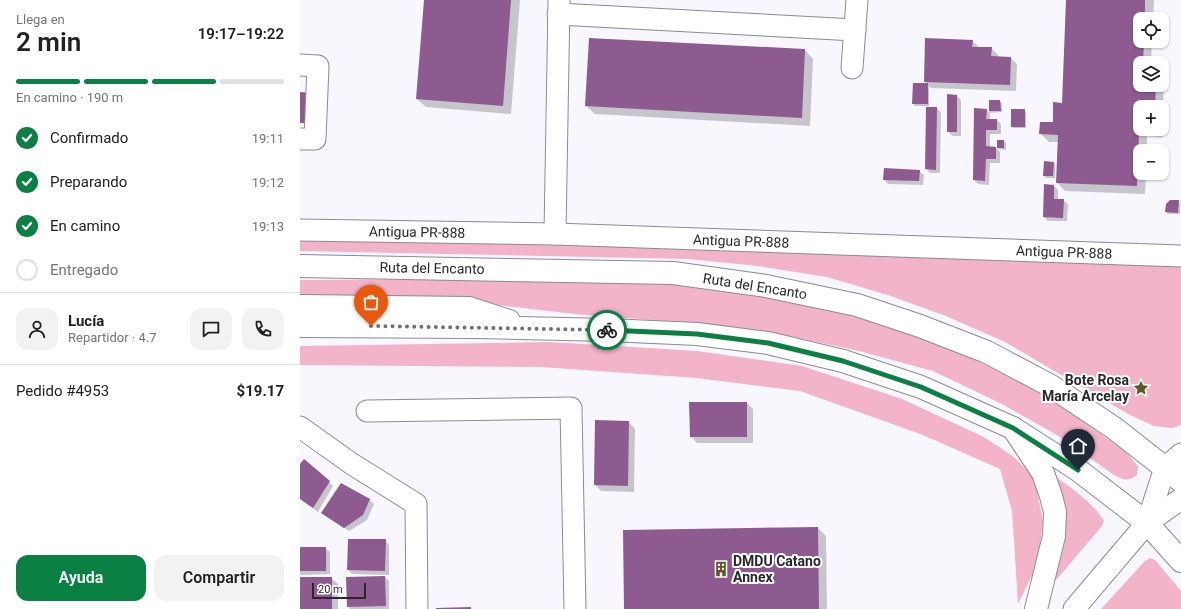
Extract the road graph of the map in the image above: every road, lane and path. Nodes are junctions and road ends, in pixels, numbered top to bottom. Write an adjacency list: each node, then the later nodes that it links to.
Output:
1 (857, 0): 3 (street)
2 (559, 7): 3 (street); 9 (street)
3 (855, 30): 5 (street)
4 (300, 65): 6 (street); 7 (street)
5 (852, 68)
6 (300, 69)
7 (300, 139)
8 (300, 230): 9 (street, Antigua PR-888)
9 (555, 234): 10 (street, Antigua PR-888)
10 (1181, 256)
11 (300, 266): 18 (main road, Ruta del Encanto)
12 (300, 306): 14 (main road)
13 (300, 326): 14 (main road)
14 (532, 328): 17 (main road)
15 (368, 411): 23 (street)
16 (300, 427): 22 (street)
17 (1013, 428): 20 (main road); 24 (main road)
18 (1176, 468): 20 (street)
19 (1181, 499): 20 (street)
20 (1147, 522): 21 (main road); 25 (street)
21 (1181, 561)
22 (417, 609)
23 (575, 609)
24 (1036, 609)
25 (1074, 609)

